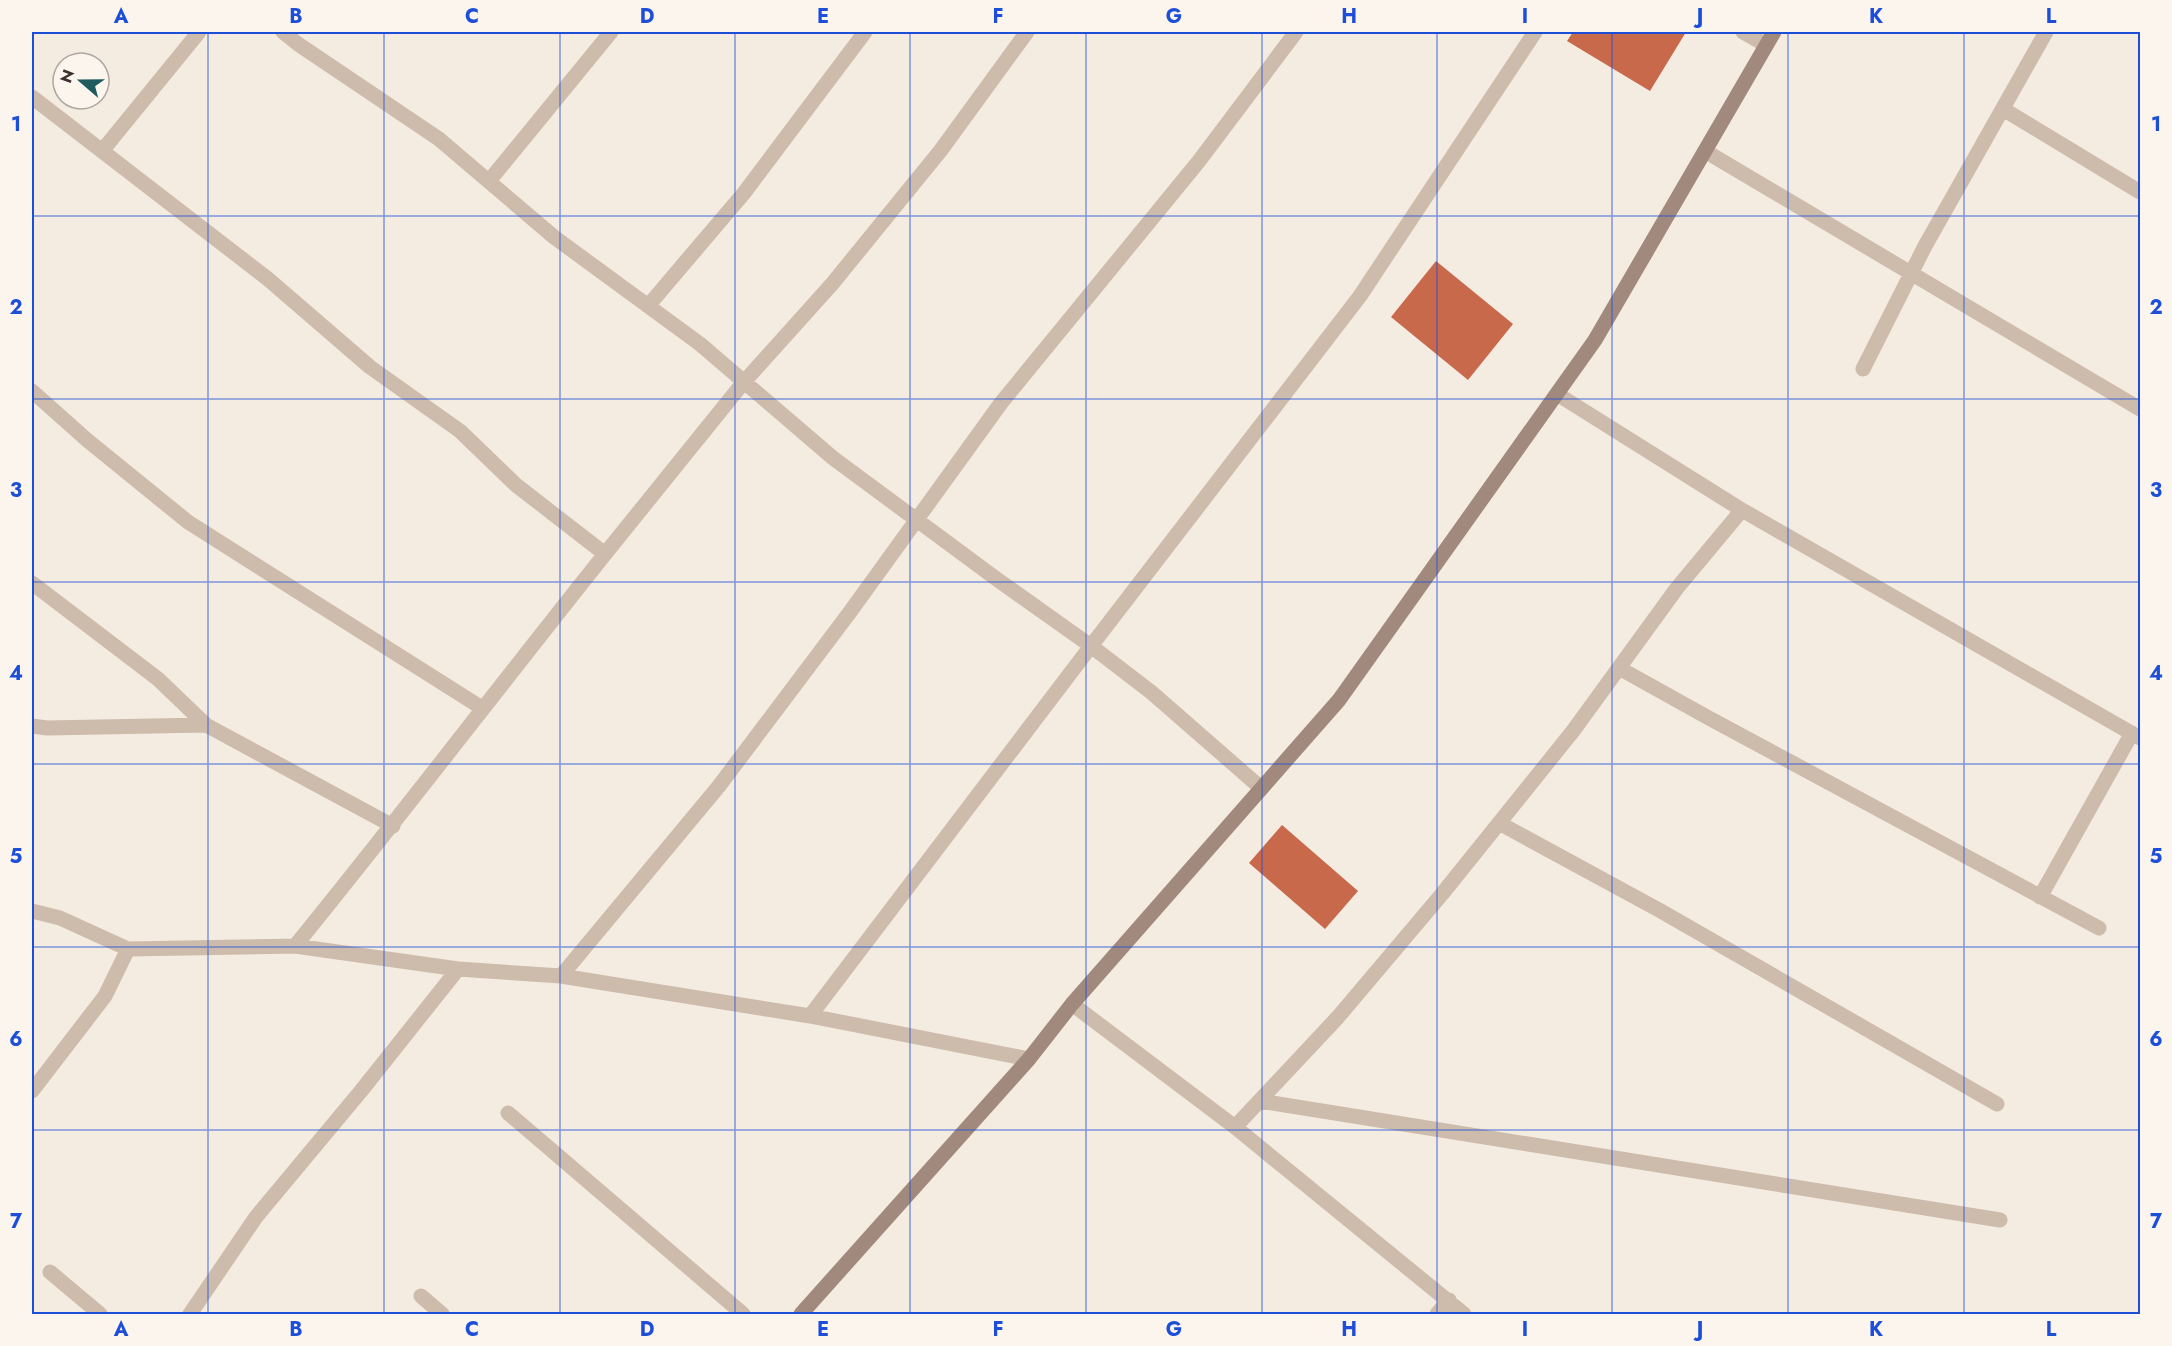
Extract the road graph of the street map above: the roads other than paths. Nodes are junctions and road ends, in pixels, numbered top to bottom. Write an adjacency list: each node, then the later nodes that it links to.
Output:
1 (199, 32): 13 (street)
2 (283, 32): 15 (street)
3 (611, 32): 15 (street)
4 (865, 32): 18 (street)
5 (1026, 32): 20 (street)
6 (1296, 32): 25 (street)
7 (1535, 32): 28 (street)
8 (1743, 32): 10 (street)
9 (2046, 32): 12 (street)
10 (1770, 38): 14 (street)
11 (32, 97): 13 (street)
12 (2003, 109): 16 (street); 17 (street)
13 (102, 151): 26 (street)
14 (1705, 151): 17 (street); 22 (street)
15 (489, 181): 18 (street)
16 (2140, 192)
17 (1911, 275): 19 (street); 23 (street)
18 (648, 306): 20 (street)
19 (1863, 369)
20 (743, 383): 25 (street); 26 (street)
21 (32, 391): 30 (street)
22 (1557, 394): 24 (street); 34 (street)
23 (2140, 409)
24 (1742, 510): 29 (street); 33 (street)
25 (917, 519): 28 (street); 43 (street)
26 (605, 554): 30 (street)
27 (32, 583): 31 (street)
28 (1091, 646): 34 (street); 45 (street)
29 (1619, 668): 35 (street); 37 (street)
30 (482, 708): 36 (street)
31 (206, 725): 32 (street); 36 (street)
32 (32, 726)
33 (2136, 736): 37 (street)
34 (1261, 788): 44 (street)
35 (1499, 824): 48 (street); 49 (street)
36 (393, 826): 40 (street)
37 (2040, 897): 39 (street)
38 (32, 911): 41 (street)
39 (2099, 928)
40 (295, 946): 41 (street); 42 (street)
41 (128, 949): 47 (street)
42 (458, 969): 43 (street); 57 (street)
43 (561, 976): 45 (street)
44 (1072, 1004): 46 (street); 51 (street)
45 (810, 1016): 46 (street)
46 (1029, 1059): 60 (street)
47 (32, 1090)
48 (1260, 1101): 51 (street); 52 (street)
49 (1997, 1104)
50 (508, 1113): 59 (street)
51 (1235, 1127): 55 (street)
52 (2000, 1220)
53 (50, 1272): 56 (street)
54 (421, 1296): 58 (street)
55 (1449, 1300): 61 (street); 62 (street)
56 (100, 1314)
57 (190, 1314)
58 (442, 1314)
59 (743, 1314)
60 (801, 1314)
61 (1437, 1314)
62 (1464, 1314)

